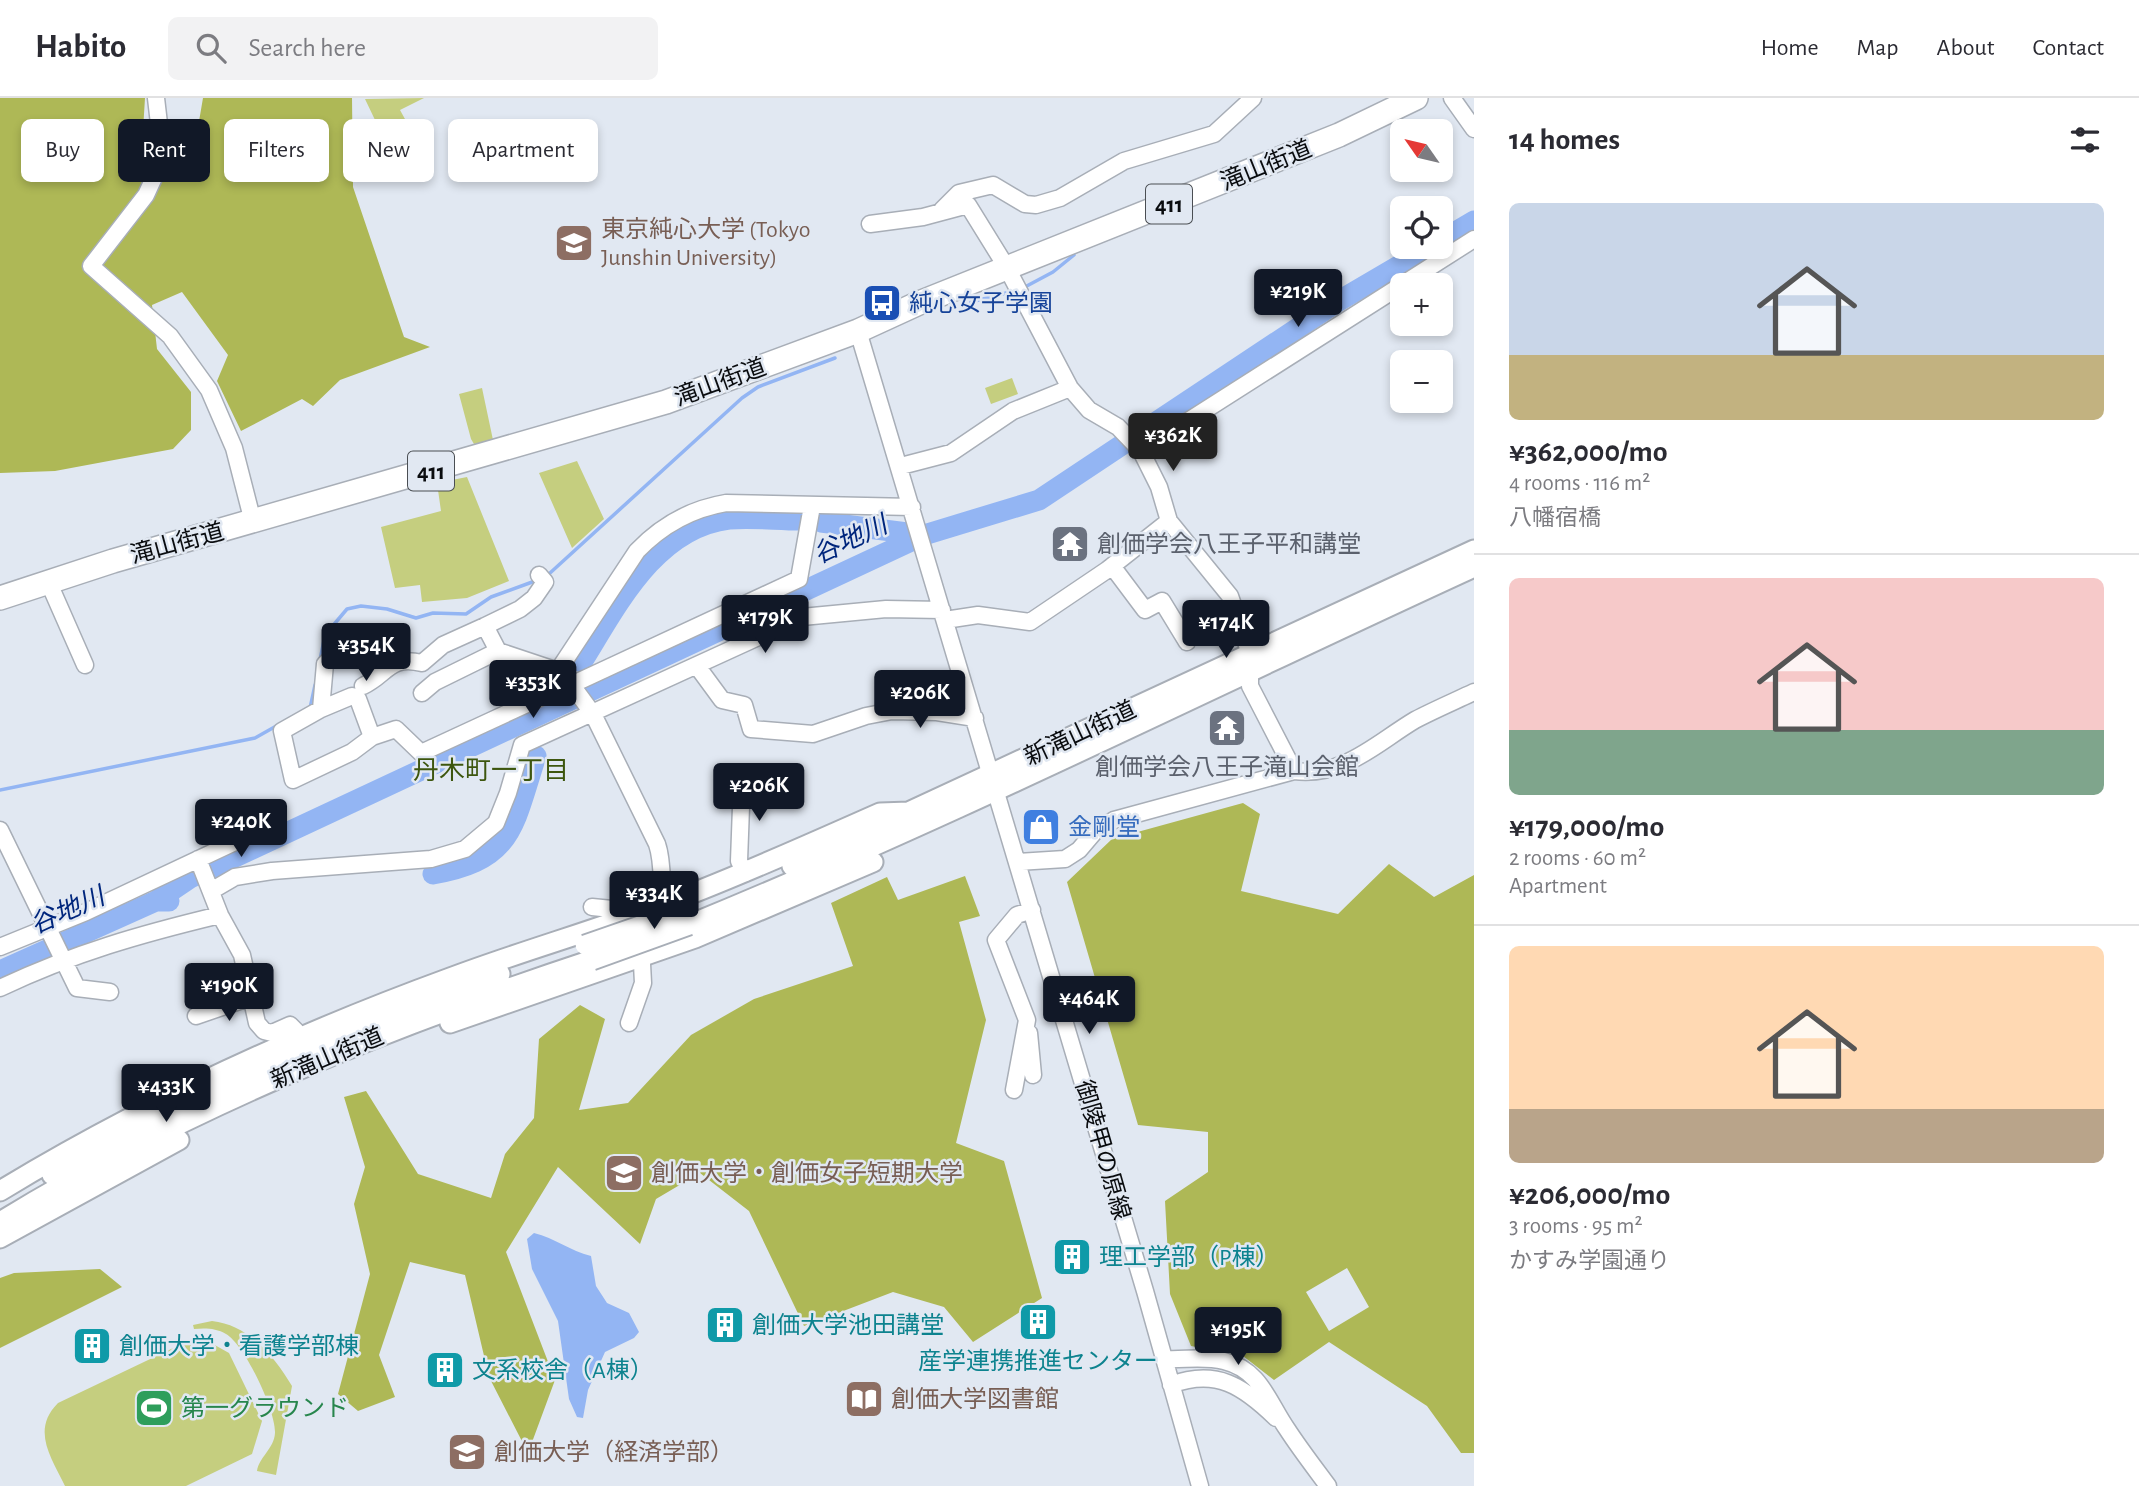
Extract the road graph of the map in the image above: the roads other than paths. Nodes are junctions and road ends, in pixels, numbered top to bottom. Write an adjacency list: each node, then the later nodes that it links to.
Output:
1 (156, 98): 17 (street)
2 (1253, 98): 6 (street)
3 (1416, 98): 9 (highway, 滝山街道 / 411)
4 (1452, 98): 5 (street)
5 (1474, 129)
6 (939, 213): 7 (street); 9 (street)
7 (870, 224)
8 (1474, 239): 12 (street)
9 (1007, 268): 10 (highway, 滝山街道 / 411); 11 (street)
10 (858, 331): 13 (street, 御陵甲の原線); 17 (highway, 滝山街道 / 411)
11 (1070, 388): 12 (street); 13 (street)
12 (1140, 449): 16 (street)
13 (901, 466): 15 (street, 御陵甲の原線)
14 (812, 506): 15 (street); 34 (street); 36 (street)
15 (913, 510): 24 (street, 御陵甲の原線)
16 (1169, 521): 19 (street); 31 (street)
17 (253, 522): 22 (highway, 滝山街道 / 411)
18 (1474, 550): 31 (main road, 新滝山街道)
19 (1112, 566): 24 (street); 27 (street)
20 (1474, 567): 31 (main road, 新滝山街道)
21 (539, 575): 25 (street)
22 (48, 581): 23 (highway, 滝山街道 / 411); 32 (street)
23 (0, 598)
24 (943, 615): 33 (street); 41 (street, 御陵甲の原線)
25 (485, 626): 29 (street); 30 (street)
26 (391, 636): 30 (street)
27 (1187, 642)
28 (345, 645): 39 (street)
29 (498, 652): 34 (street); 38 (street)
30 (398, 662): 35 (street)
31 (1251, 662): 43 (street); 45 (main road, 新滝山街道)
32 (85, 665)
33 (697, 666): 40 (street); 41 (street)
34 (558, 671): 36 (street); 42 (street)
35 (363, 686)
36 (572, 686): 40 (street)
37 (1474, 692): 43 (street)
38 (422, 694)
39 (321, 709): 42 (street); 42 (street)
40 (591, 711): 53 (street); 54 (street)
41 (975, 718): 45 (street, 御陵甲の原線)
42 (372, 737)
43 (1294, 771): 51 (street)
44 (742, 780): 52 (street)
45 (994, 783): 46 (main road, 新滝山街道); 47 (main road, 新滝山街道); 51 (street, 御陵甲の原線)
46 (909, 812): 52 (main road); 58 (main road, 新滝山街道)
47 (925, 825): 58 (main road, 新滝山街道); 61 (main road)
48 (269, 826): 50 (street)
49 (0, 830): 60 (street)
50 (199, 861): 53 (street); 60 (street)
51 (1018, 862): 56 (street, 御陵甲の原線)
52 (745, 873): 54 (main road)
53 (210, 887): 57 (street)
54 (663, 905): 59 (main road); 61 (street)
55 (592, 907): 59 (street)
56 (1032, 910): 70 (street); 81 (street, 御陵甲の原線)
57 (220, 915): 64 (street); 68 (street)
58 (686, 918): 63 (main road, bridge)
59 (624, 919): 65 (street); 73 (main road)
60 (50, 931): 62 (street); 64 (street)
61 (679, 944): 65 (main road)
62 (0, 947)
63 (588, 953): 72 (main road, 新滝山街道); 78 (main road, 新滝山街道)
64 (62, 957): 66 (street); 67 (street)
65 (639, 957): 71 (street); 72 (main road)
66 (0, 988)
67 (110, 992)
68 (251, 997): 69 (street); 73 (street)
69 (196, 1016)
70 (1027, 1020): 75 (street); 76 (street)
71 (629, 1023)
72 (384, 1034): 74 (main road, 新滝山街道)
73 (298, 1038): 77 (main road)
74 (355, 1046): 79 (main road, 新滝山街道); 80 (main road)
75 (1033, 1075)
76 (1014, 1090)
77 (0, 1191)
78 (0, 1206)
79 (0, 1222)
80 (0, 1238)
81 (1165, 1359): 82 (street, 御陵甲の原線); 83 (street)
82 (1171, 1385): 83 (street); 84 (street, 御陵甲の原線)
83 (1285, 1427): 85 (street)
84 (1200, 1486)
85 (1328, 1486)

